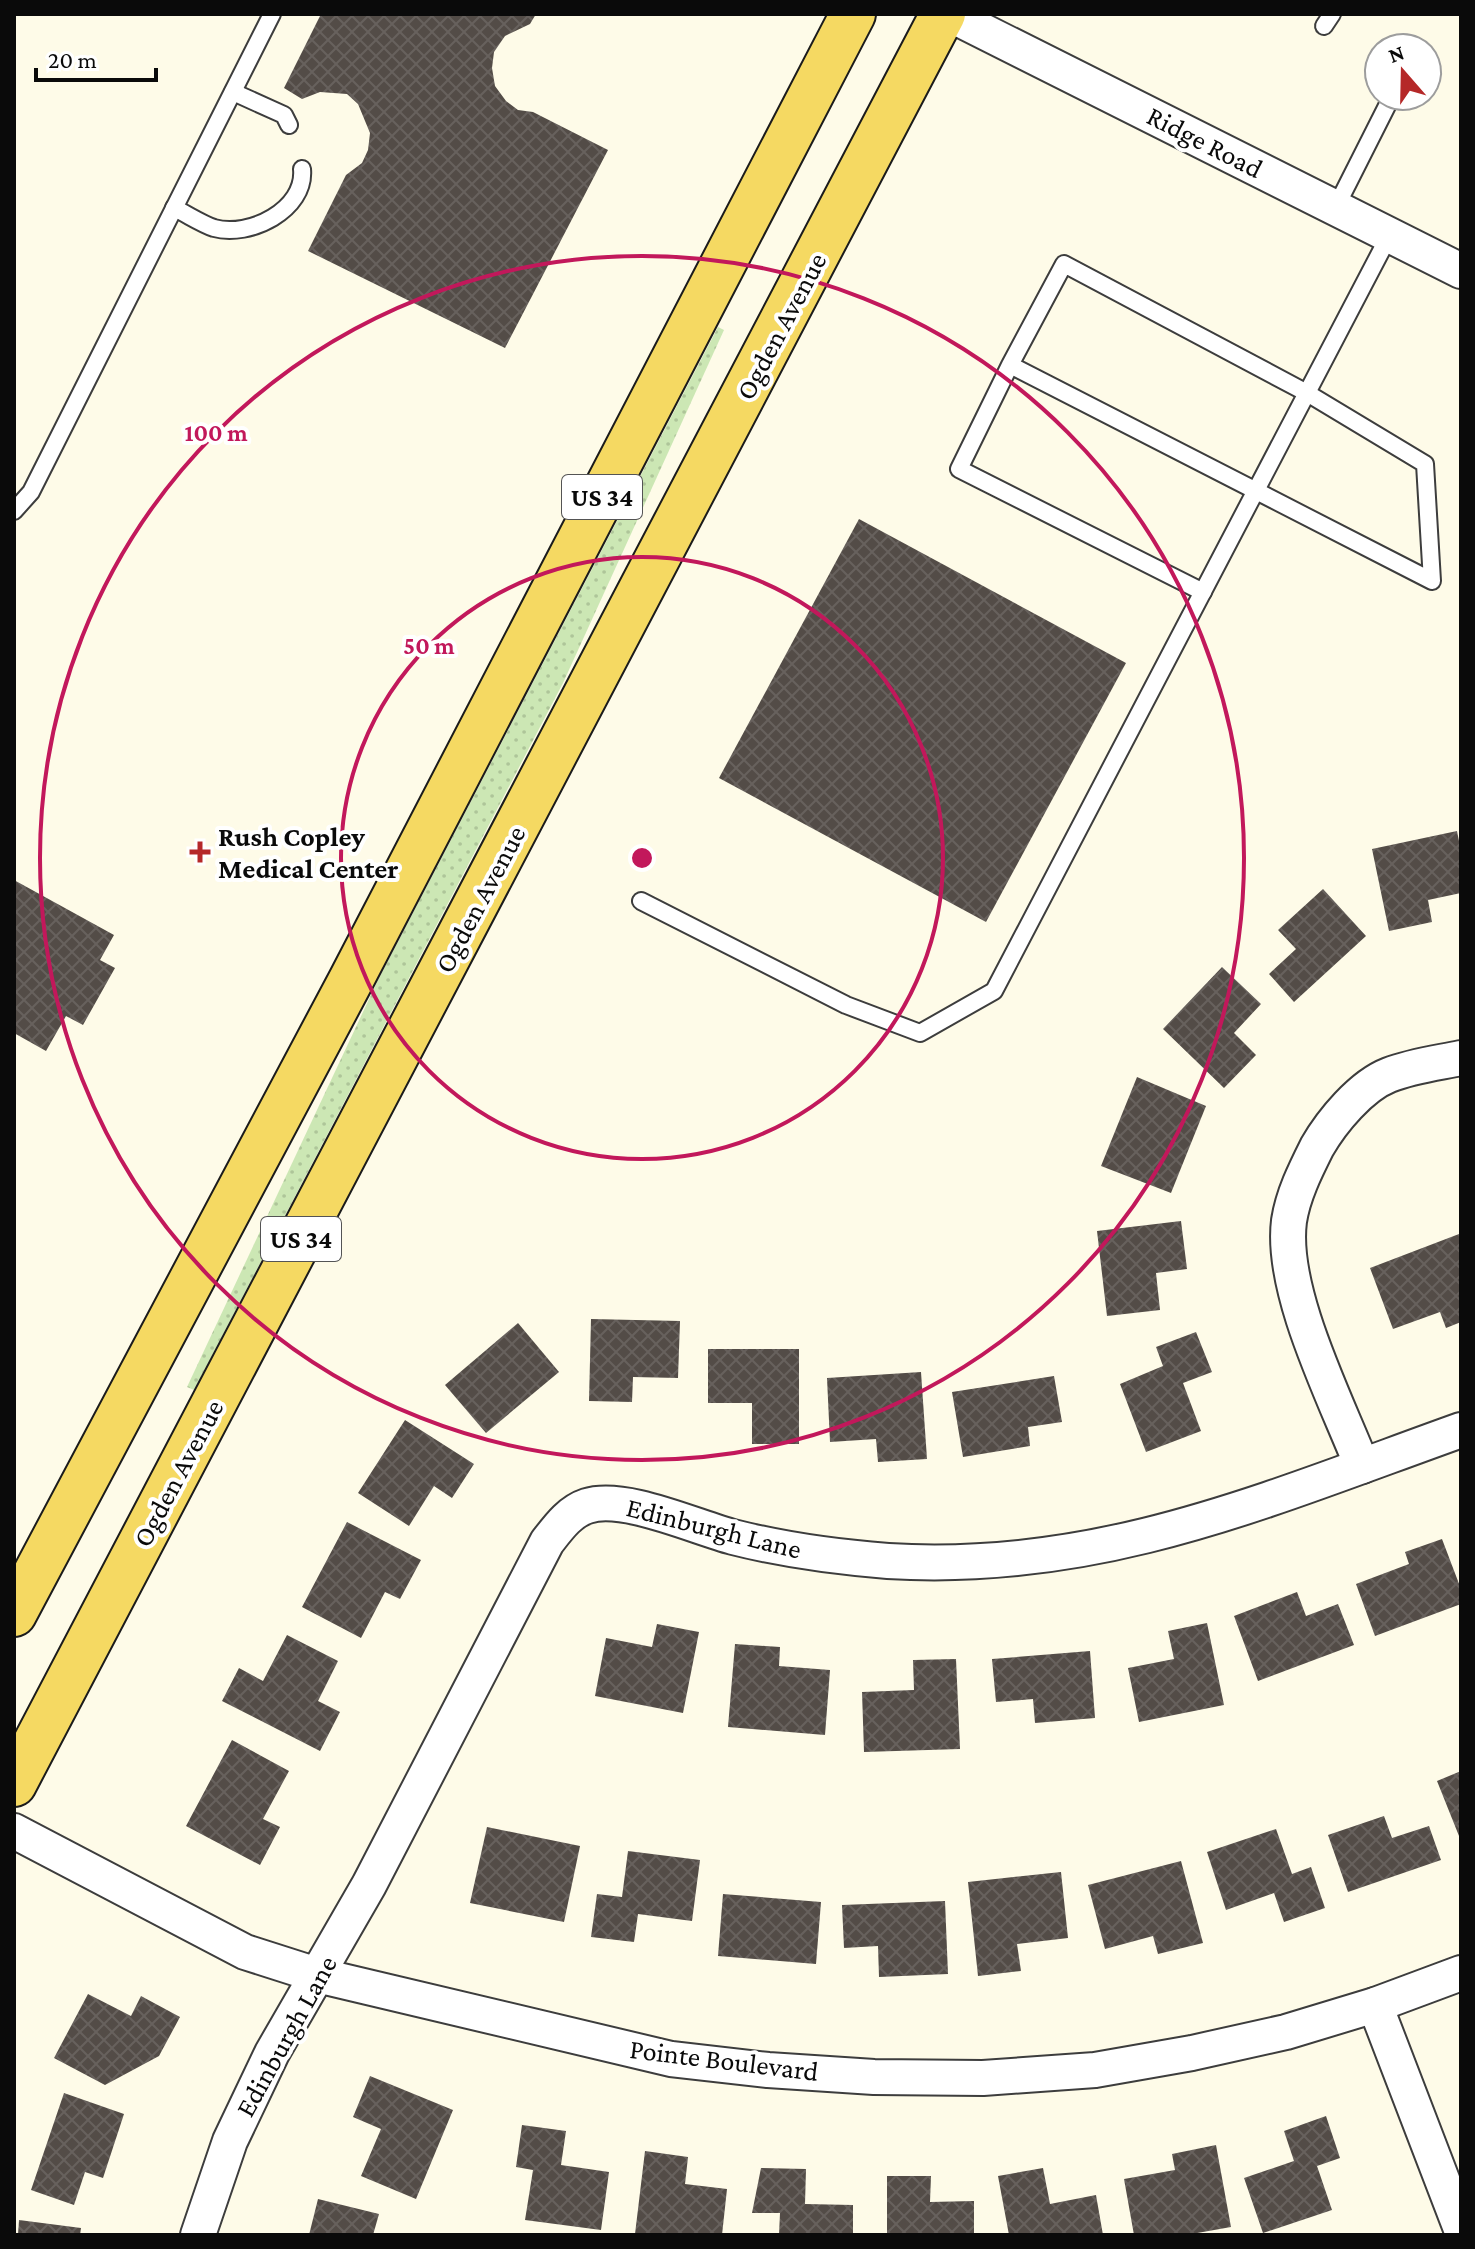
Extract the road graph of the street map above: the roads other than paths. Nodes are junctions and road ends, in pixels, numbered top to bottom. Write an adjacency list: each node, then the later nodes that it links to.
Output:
1 (272, 14): 4 (lane)
2 (853, 14): 21 (main road, US 34)
3 (946, 14): 9 (street, Ridge Road); 22 (main road, Ogden Avenue / US 34)
4 (233, 92): 6 (lane); 8 (lane)
5 (1384, 112): 9 (lane)
6 (289, 125)
7 (302, 169): 8 (lane)
8 (174, 208): 15 (lane)
9 (1335, 209): 10 (street, Ridge Road)
10 (1389, 236): 11 (street, Ridge Road); 13 (lane)
11 (1461, 271)
12 (1010, 365): 13 (lane); 14 (lane); 16 (lane)
13 (1307, 393): 14 (lane); 14 (lane)
14 (1256, 490): 16 (lane)
15 (14, 511)
16 (1203, 592): 17 (lane)
17 (641, 901)
18 (1461, 1058): 20 (street)
19 (1461, 1430): 20 (street, Edinburgh Lane)
20 (1362, 1466): 25 (street, Edinburgh Lane)
21 (14, 1614)
22 (14, 1784)
23 (14, 1831): 25 (street, Pointe Boulevard)
24 (1461, 1973): 26 (street, Pointe Boulevard)
25 (317, 1975): 26 (street, Pointe Boulevard); 28 (street, Edinburgh Lane)
26 (1375, 2005): 27 (street)
27 (1461, 2229)
28 (198, 2235)

